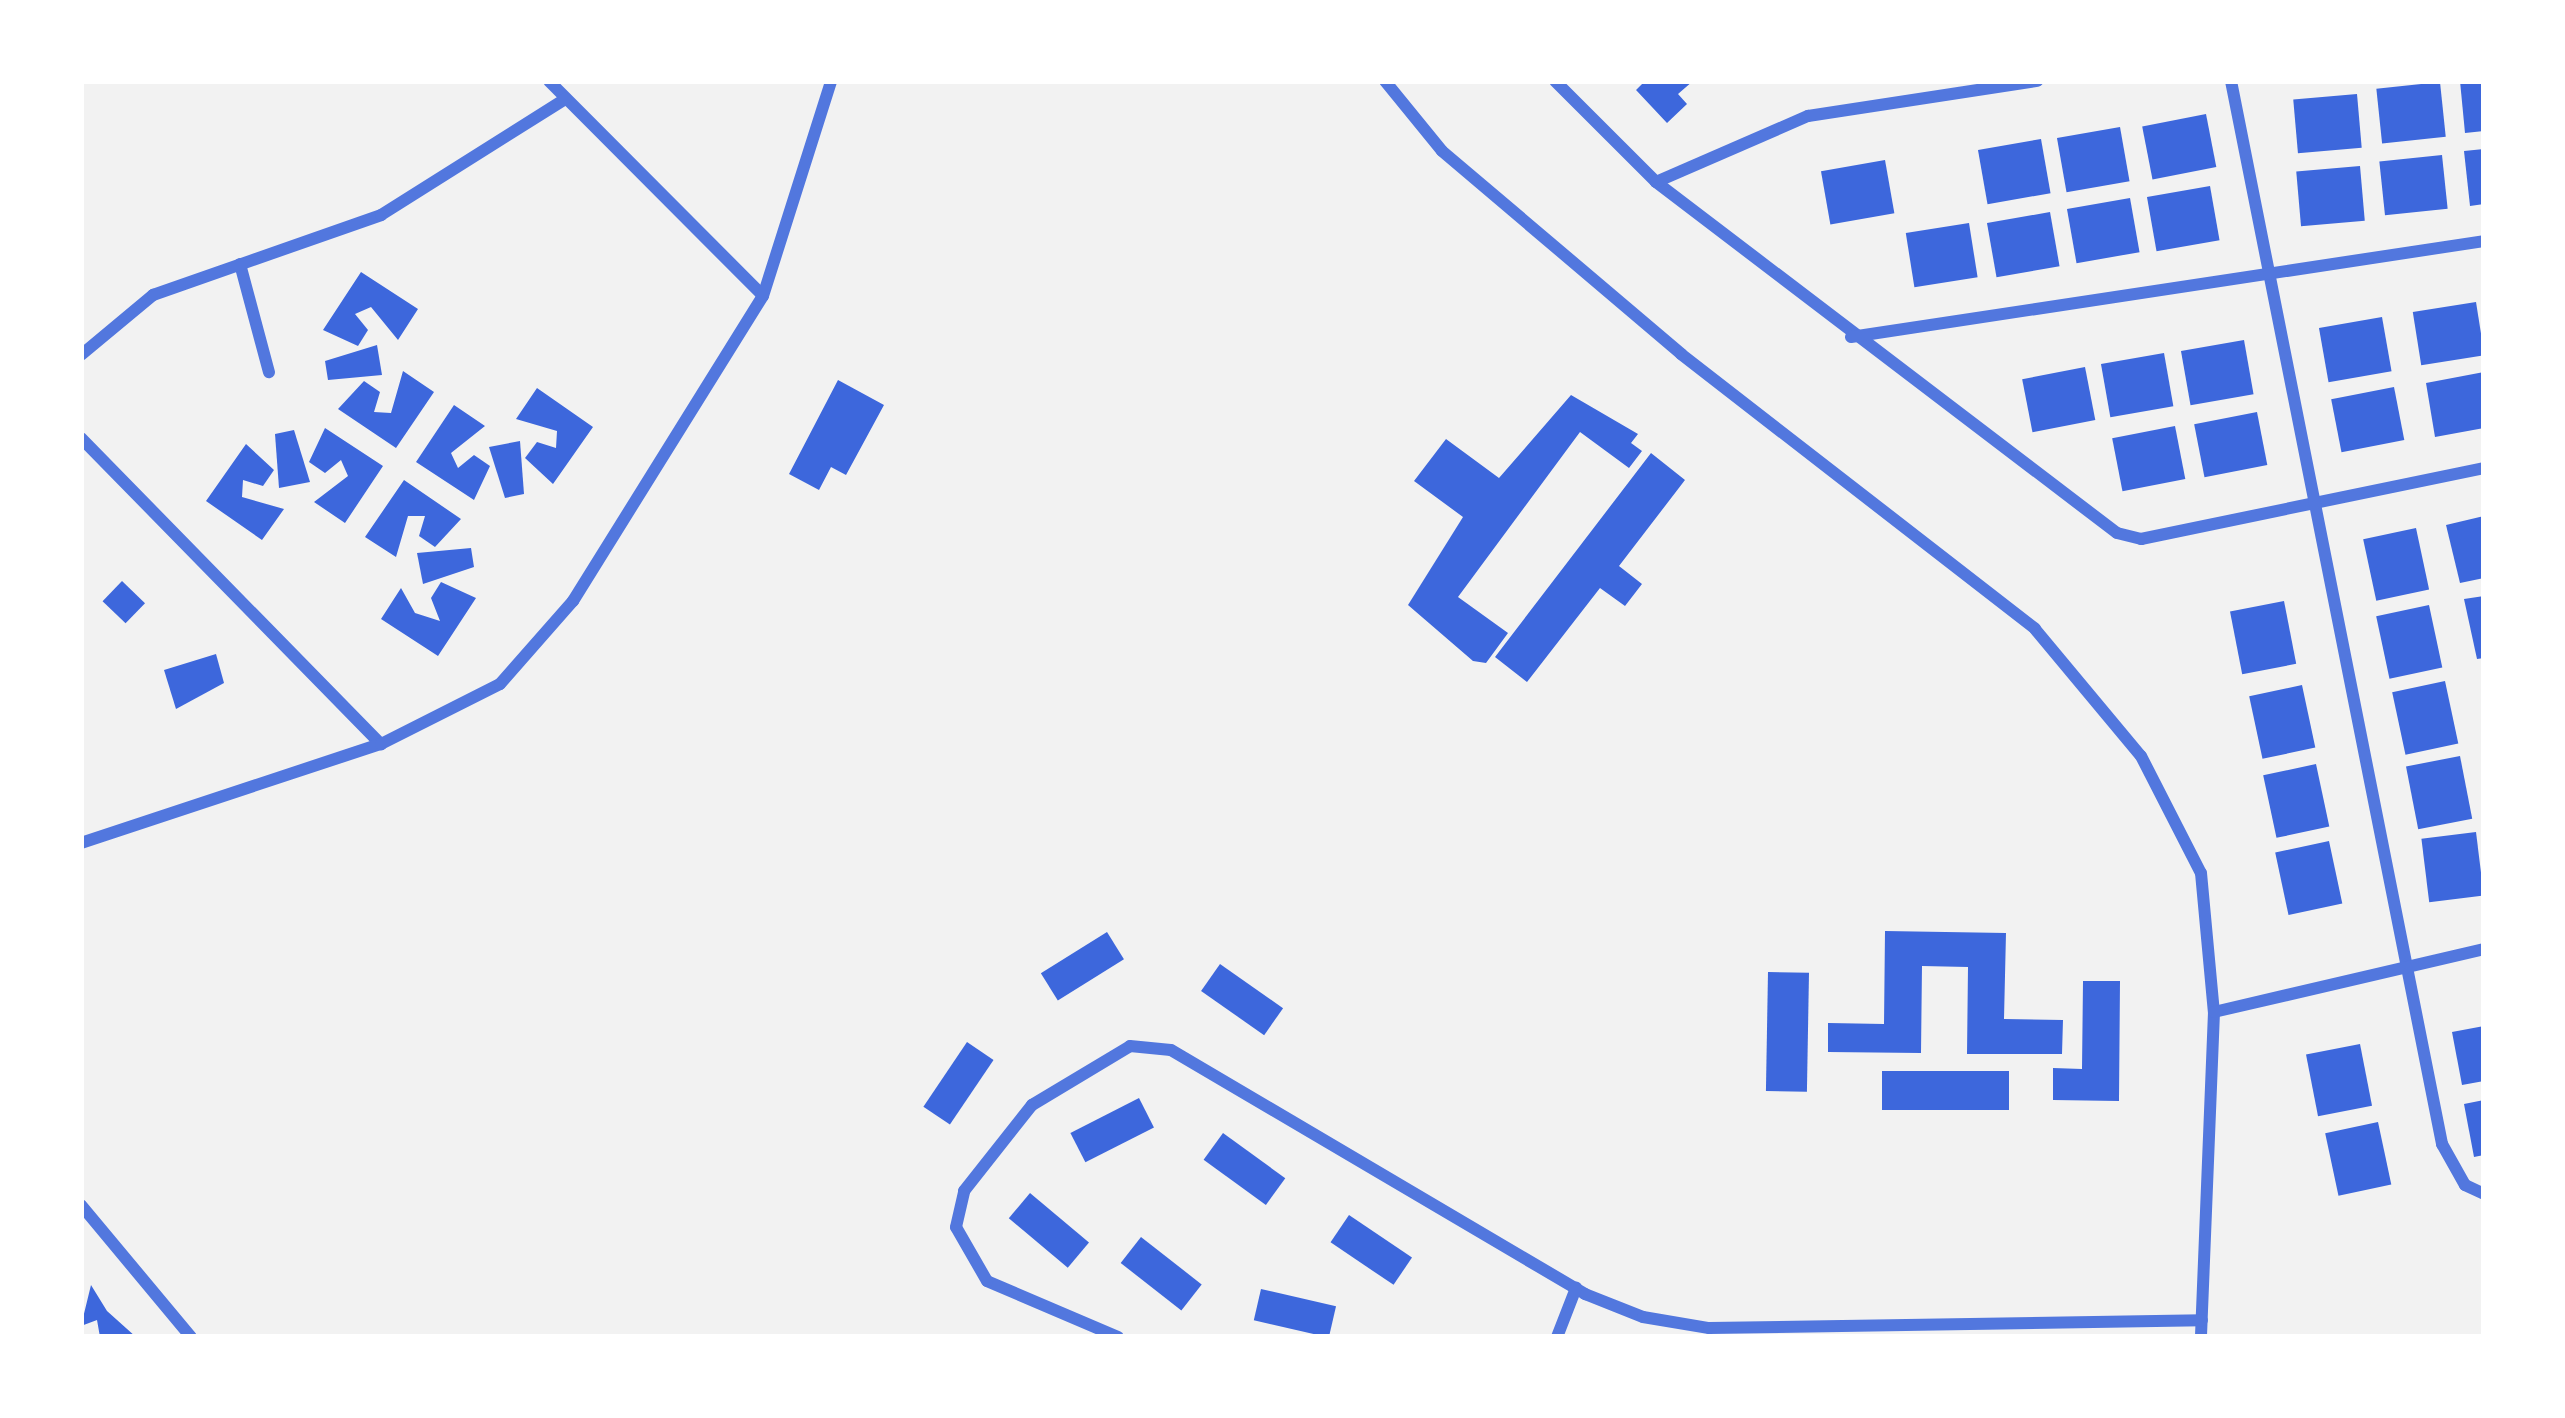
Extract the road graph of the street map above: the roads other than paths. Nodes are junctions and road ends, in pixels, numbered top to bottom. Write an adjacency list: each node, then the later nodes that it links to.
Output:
1 (549, 81): 7 (street)
2 (830, 81): 12 (street)
3 (1555, 81): 8 (street)
4 (2037, 81): 8 (street)
5 (2231, 81): 11 (street)
6 (1388, 82): 23 (street)
7 (566, 99): 10 (street); 12 (street)
8 (1656, 182): 13 (street)
9 (2484, 241): 11 (street)
10 (240, 265): 14 (street); 15 (street)
11 (2268, 274): 13 (street); 18 (street)
12 (763, 296): 19 (street)
13 (1850, 337): 18 (street)
14 (81, 355)
15 (269, 372)
16 (81, 439): 19 (street)
17 (2484, 468): 18 (street)
18 (2313, 502): 22 (street)
19 (381, 745): 20 (street)
20 (81, 843)
21 (2484, 949): 22 (street)
22 (2406, 964): 23 (street); 24 (street)
23 (2214, 1012): 27 (street)
24 (2484, 1194)
25 (81, 1205): 28 (street)
26 (1576, 1288): 27 (street); 29 (street); 30 (street)
27 (2202, 1320): 31 (street)
28 (191, 1337)
29 (1118, 1337)
30 (1557, 1337)
31 (2201, 1337)

